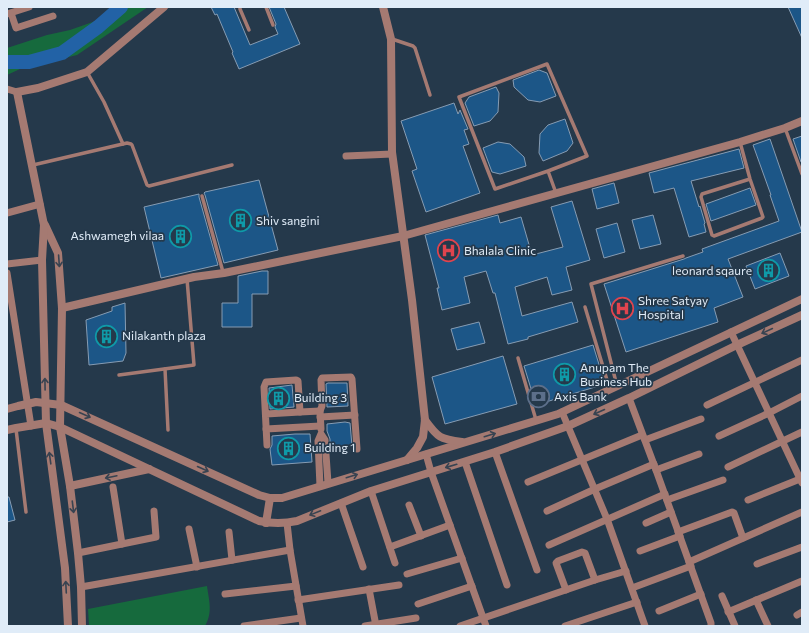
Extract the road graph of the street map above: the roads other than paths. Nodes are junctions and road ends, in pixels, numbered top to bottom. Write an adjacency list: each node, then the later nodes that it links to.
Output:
1 (29, 7): 6 (street)
2 (164, 7): 11 (street)
3 (240, 7): 9 (lane)
4 (266, 7): 8 (lane)
5 (383, 7): 10 (street)
6 (9, 14): 7 (street)
7 (53, 16)
8 (273, 26)
9 (249, 30)
10 (391, 39): 14 (lane); 19 (street)
11 (87, 72): 13 (street); 18 (lane)
12 (7, 89): 13 (street)
13 (17, 92): 22 (street)
14 (430, 95)
15 (802, 121): 16 (street)
16 (785, 128): 17 (street); 24 (lane)
17 (740, 142): 25 (lane); 26 (street)
18 (123, 144): 21 (lane); 22 (lane)
19 (392, 154): 20 (street); 31 (street)
20 (346, 156)
21 (232, 165)
22 (32, 166): 28 (street)
23 (548, 171): 23 (lane); 26 (lane)
24 (802, 174)
25 (750, 179): 25 (lane)
26 (556, 193): 31 (street)
27 (202, 196): 36 (lane)
28 (40, 204): 29 (street); 30 (street)
29 (7, 213)
30 (44, 225): 33 (street); 40 (street, one-way to 40)
31 (403, 236): 36 (street); 64 (street)
32 (683, 256): 49 (lane)
33 (42, 260): 34 (street); 52 (street, one-way to 33)
34 (7, 264)
35 (7, 273): 53 (street)
36 (224, 273): 37 (street)
37 (187, 279): 40 (street); 46 (lane)
38 (802, 298): 42 (street)
39 (585, 307): 49 (lane)
40 (62, 308): 54 (street)
41 (802, 315): 43 (street, one-way to 43)
42 (731, 332): 43 (street); 49 (street)
43 (737, 345): 48 (street); 51 (street)
44 (518, 358): 65 (lane)
45 (802, 360): 48 (street)
46 (165, 369): 47 (lane); 74 (lane)
47 (119, 374)
48 (755, 383): 55 (street); 59 (street)
49 (613, 388): 58 (street)
50 (802, 396): 59 (street)
51 (629, 398): 69 (street, one-way to 69); 77 (street)
52 (46, 402): 53 (street); 54 (street); 66 (street)
53 (28, 404): 56 (street); 67 (street)
54 (61, 405): 70 (street); 101 (street, one-way to 101)
55 (707, 405)
56 (7, 409)
57 (300, 412): 60 (street); 60 (street); 61 (street)
58 (562, 412): 65 (street); 69 (street)
59 (769, 413): 76 (street); 79 (street)
60 (266, 414): 72 (street)
61 (320, 414): 62 (street); 62 (street); 68 (street)
62 (355, 415): 81 (street)
63 (701, 419): 77 (street)
64 (425, 420): 78 (street); 85 (street)
65 (536, 421): 78 (street, one-way to 65)
66 (46, 423): 67 (street); 70 (street); 160 (street, one-way to 66)
67 (30, 426): 71 (street)
68 (320, 426): 72 (street); 95 (street)
69 (568, 426): 82 (street); 86 (street)
70 (60, 427): 90 (street); 96 (street)
71 (16, 428): 73 (street); 107 (lane)
72 (266, 429): 80 (street)
73 (7, 430)
74 (168, 430)
75 (802, 432): 79 (street)
76 (719, 436)
77 (643, 437): 86 (street); 88 (street)
78 (464, 442): 83 (street)
79 (782, 442): 89 (street); 93 (street)
80 (267, 445)
81 (357, 449)
82 (495, 452): 87 (street); 134 (street)
83 (426, 454): 85 (street); 91 (street)
84 (699, 454): 88 (street)
85 (406, 460): 95 (street, one-way to 85)
86 (583, 460): 94 (street); 98 (street)
87 (465, 462): 91 (street, one-way to 91); 140 (street)
88 (655, 467): 98 (street); 100 (street)
89 (728, 467)
90 (149, 469): 96 (street, one-way to 96); 111 (street)
91 (432, 472): 99 (street); 114 (street)
92 (723, 480): 100 (street)
93 (801, 481): 102 (street)
94 (528, 482)
95 (324, 485): 101 (street)
96 (70, 486): 126 (street, one-way to 126)
97 (113, 487): 120 (street)
98 (595, 489): 106 (street); 110 (street)
99 (370, 491): 103 (street); 123 (street)
100 (666, 497): 108 (street); 110 (street)
101 (270, 498): 111 (street)
102 (748, 500)
103 (341, 503): 112 (street, one-way to 112); 133 (street)
104 (409, 505): 118 (street)
105 (154, 511): 120 (street)
106 (547, 511)
107 (26, 512)
108 (671, 512): 113 (street); 117 (street)
109 (802, 512): 119 (street)
110 (607, 520): 121 (street); 135 (street)
111 (266, 523): 112 (street)
112 (287, 523): 124 (street)
113 (646, 523)
114 (450, 525): 118 (street); 127 (street)
115 (189, 529): 132 (street)
116 (229, 532): 128 (street)
117 (679, 534): 119 (street); 125 (street); 130 (street)
118 (421, 536): 123 (street)
119 (743, 538): 130 (street)
120 (122, 544): 126 (street)
121 (549, 545)
122 (802, 546): 131 (street)
123 (390, 547): 129 (street)
124 (290, 550): 128 (street); 141 (street)
125 (640, 551)
126 (78, 553): 143 (street)
127 (462, 558): 136 (street); 142 (street)
128 (232, 560): 132 (street)
129 (395, 564)
130 (690, 564): 144 (street); 148 (street)
131 (757, 564)
132 (197, 567): 143 (street)
133 (363, 567)
134 (537, 570)
135 (626, 571): 137 (street); 144 (street)
136 (407, 574)
137 (595, 580): 146 (street); 146 (street)
138 (802, 581): 151 (street)
139 (399, 585): 145 (street)
140 (507, 585)
141 (296, 586): 147 (street); 150 (street)
142 (472, 586): 153 (street); 158 (street)
143 (81, 587): 161 (street)
144 (632, 588): 152 (street)
145 (369, 589): 150 (street); 159 (street)
146 (566, 590): 158 (street)
147 (225, 594)
148 (701, 594): 154 (street); 168 (street)
149 (722, 596): 155 (street)
150 (298, 600): 156 (street)
151 (756, 600): 155 (street); 170 (street)
152 (637, 602): 166 (street); 167 (street)
153 (418, 604)
154 (659, 611)
155 (728, 612): 169 (street)
156 (301, 618): 162 (street); 163 (street)
157 (416, 618): 159 (street)
158 (485, 622): 165 (street)
159 (376, 625): 164 (street)
160 (68, 626)
161 (82, 626)
162 (244, 626)
163 (303, 626)
164 (364, 626)
165 (460, 626)
166 (565, 626)
167 (644, 626)
168 (711, 626)
169 (735, 626)
170 (768, 626)

